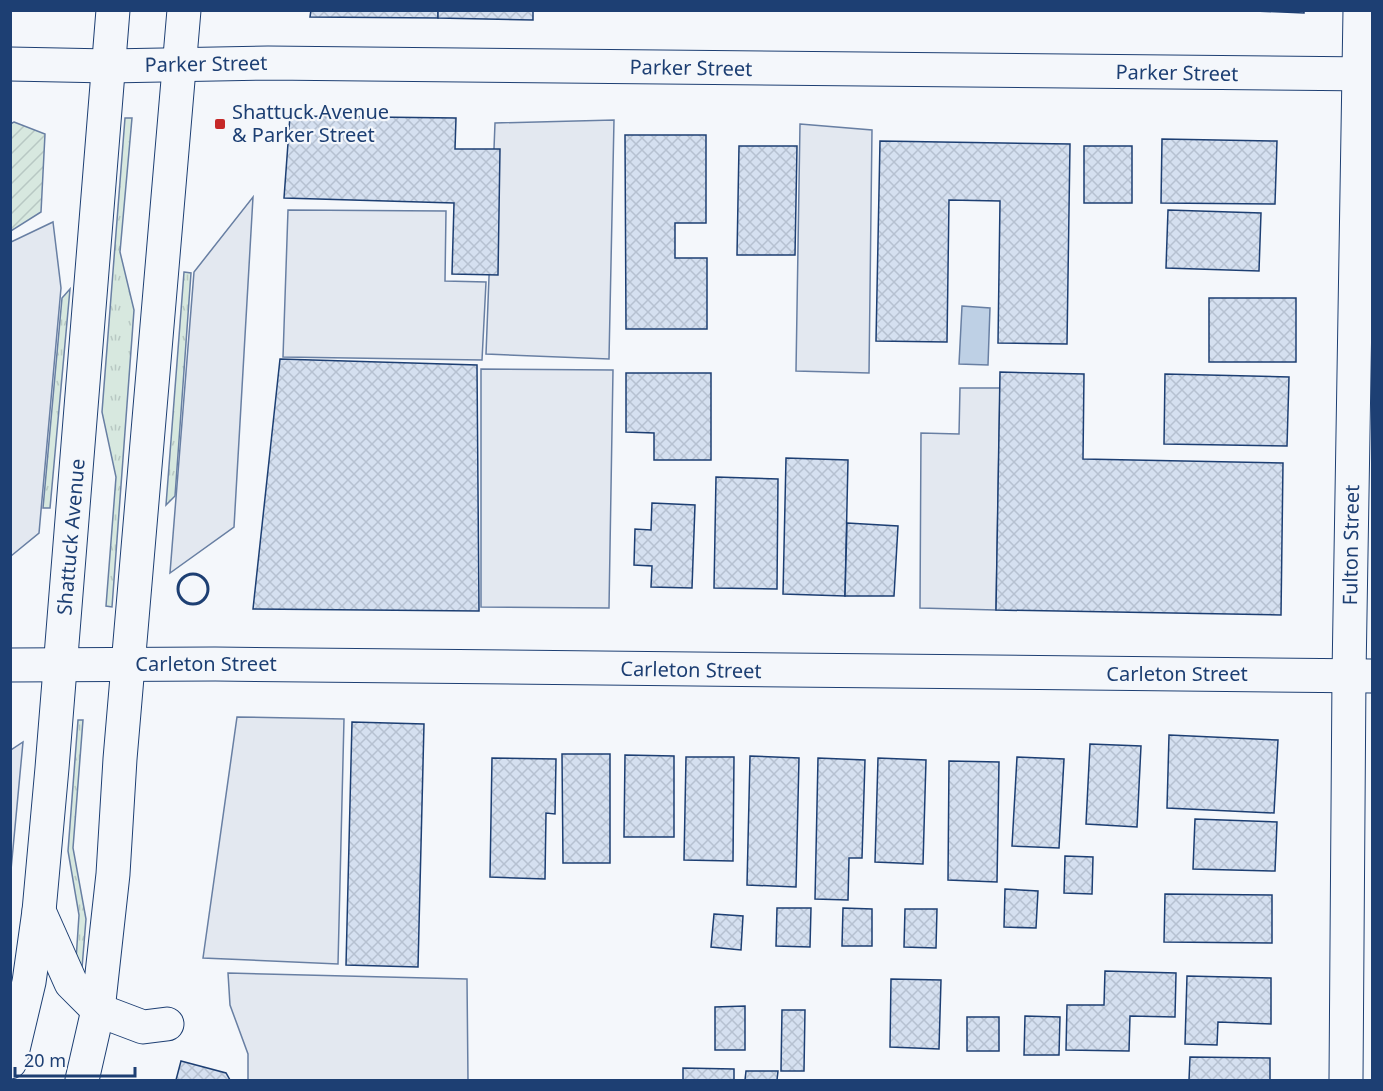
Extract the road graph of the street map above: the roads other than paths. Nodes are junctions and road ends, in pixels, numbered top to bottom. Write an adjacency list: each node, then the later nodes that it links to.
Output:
1 (113, 10): 6 (street, Shattuck Avenue)
2 (184, 10): 5 (street)
3 (1360, 10): 7 (street, Fulton Street)
4 (10, 64): 6 (street, Parker Street)
5 (180, 65): 6 (street, Parker Street); 7 (street, Parker Street); 8 (street)
6 (109, 66): 10 (street, Shattuck Avenue)
7 (1366, 74): 11 (street, Fulton Street)
8 (129, 664): 10 (street, Carleton Street); 11 (street, Carleton Street); 13 (street)
9 (10, 665): 10 (street, Carleton Street)
10 (60, 665): 12 (street, Shattuck Avenue)
11 (1361, 676): 17 (street, Fulton Street)
12 (39, 911): 13 (street); 15 (street, Shattuck Avenue)
13 (98, 1010): 14 (street); 16 (street)
14 (155, 1025)
15 (10, 1062)
16 (82, 1080)
17 (1346, 1080)

